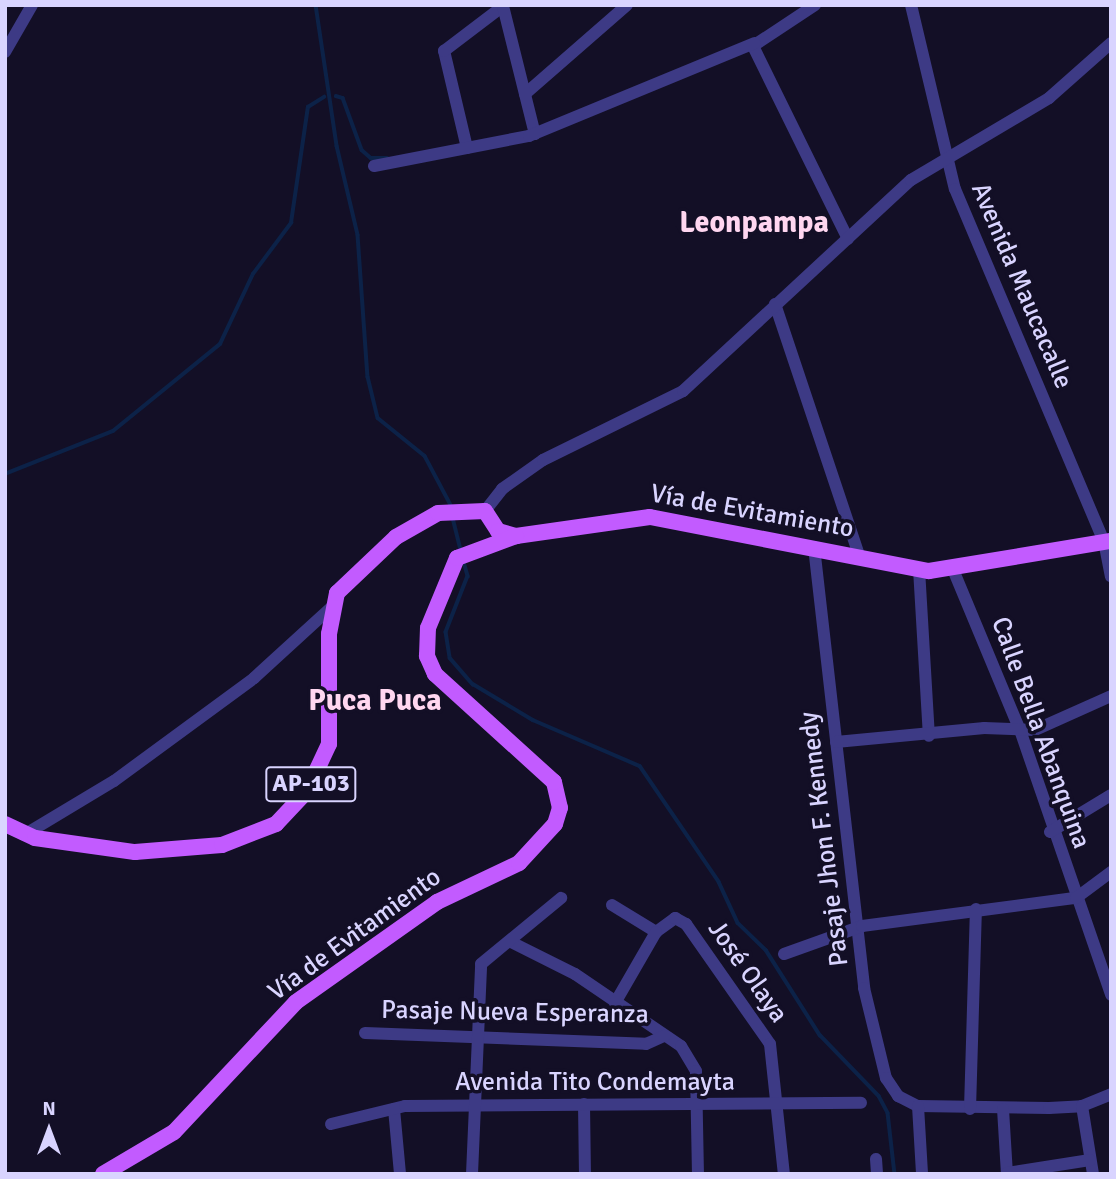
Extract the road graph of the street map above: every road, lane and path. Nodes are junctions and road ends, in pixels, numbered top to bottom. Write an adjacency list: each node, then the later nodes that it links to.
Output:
1 (32, 5): 7 (street)
2 (627, 5): 8 (street)
3 (815, 5): 5 (street)
4 (911, 5): 11 (street, Avenida Maucacalle)
5 (755, 43): 9 (street); 13 (street)
6 (1111, 43): 11 (street)
7 (5, 52)
8 (525, 94): 9 (street); 10 (street)
9 (535, 134): 10 (street)
10 (467, 148): 12 (street)
11 (946, 158): 13 (street); 17 (street, Avenida Maucacalle)
12 (374, 166)
13 (848, 239): 14 (street)
14 (775, 304): 15 (street); 19 (street)
15 (485, 511): 16 (main road); 23 (main road, AP-103)
16 (516, 536): 18 (main road, Vía de Evitamiento); 61 (main road, Vía de Evitamiento)
17 (1108, 541): 20 (main road, Vía de Evitamiento); 22 (street, Avenida Maucacalle)
18 (814, 547): 19 (main road, Vía de Evitamiento); 27 (street, Pasaje Jhon F. Kennedy)
19 (859, 555): 21 (main road, Vía de Evitamiento)
20 (952, 567): 21 (main road, Vía de Evitamiento); 25 (street, Calle Bella Abanquina)
21 (919, 569): 26 (street)
22 (1111, 576)
23 (334, 605): 31 (street); 31 (main road, AP-103)
24 (1111, 696): 25 (street)
25 (1020, 730): 26 (street); 30 (street, Calle Bella Abanquina)
26 (929, 736): 27 (street)
27 (836, 742): 37 (street, Pasaje Jhon F. Kennedy)
28 (1111, 795): 30 (street)
29 (5, 824): 31 (main road, AP-103)
30 (1050, 832): 34 (street, Calle Bella Abanquina)
31 (24, 835)
32 (1111, 872): 34 (street)
33 (561, 898): 39 (street)
34 (1076, 898): 36 (street); 41 (street, Calle Bella Abanquina)
35 (612, 905): 38 (street)
36 (976, 909): 37 (street); 56 (street)
37 (862, 926): 40 (street); 53 (street, Pasaje Jhon F. Kennedy)
38 (656, 932): 43 (street); 52 (street, José Olaya)
39 (513, 943): 43 (street); 46 (street)
40 (784, 954)
41 (1105, 960): 42 (street, Calle Bella Abanquina)
42 (1111, 995)
43 (615, 1003): 45 (street)
44 (365, 1033): 46 (street, Pasaje Nueva Esperanza)
45 (664, 1036): 46 (street, Pasaje Nueva Esperanza); 50 (street)
46 (480, 1038): 51 (street)
47 (1111, 1094): 54 (street)
48 (861, 1103): 52 (street, Avenida Tito Condemayta)
49 (584, 1104): 50 (street, Avenida Tito Condemayta); 51 (street, Avenida Tito Condemayta); 64 (street)
50 (699, 1105): 52 (street, Avenida Tito Condemayta); 65 (street)
51 (476, 1106): 55 (street, Avenida Tito Condemayta); 63 (street)
52 (780, 1106): 66 (street, José Olaya)
53 (918, 1106): 56 (street); 68 (street)
54 (1082, 1106): 57 (street); 60 (street)
55 (394, 1109): 58 (street, Avenida Tito Condemayta); 62 (street)
56 (970, 1109): 57 (street)
57 (1003, 1109): 69 (street)
58 (331, 1124)
59 (876, 1159): 67 (street)
60 (1090, 1160): 69 (street); 70 (street)
61 (103, 1174)
62 (400, 1174)
63 (472, 1174)
64 (585, 1174)
65 (698, 1174)
66 (784, 1174)
67 (877, 1174)
68 (922, 1174)
69 (1007, 1174)
70 (1093, 1174)

